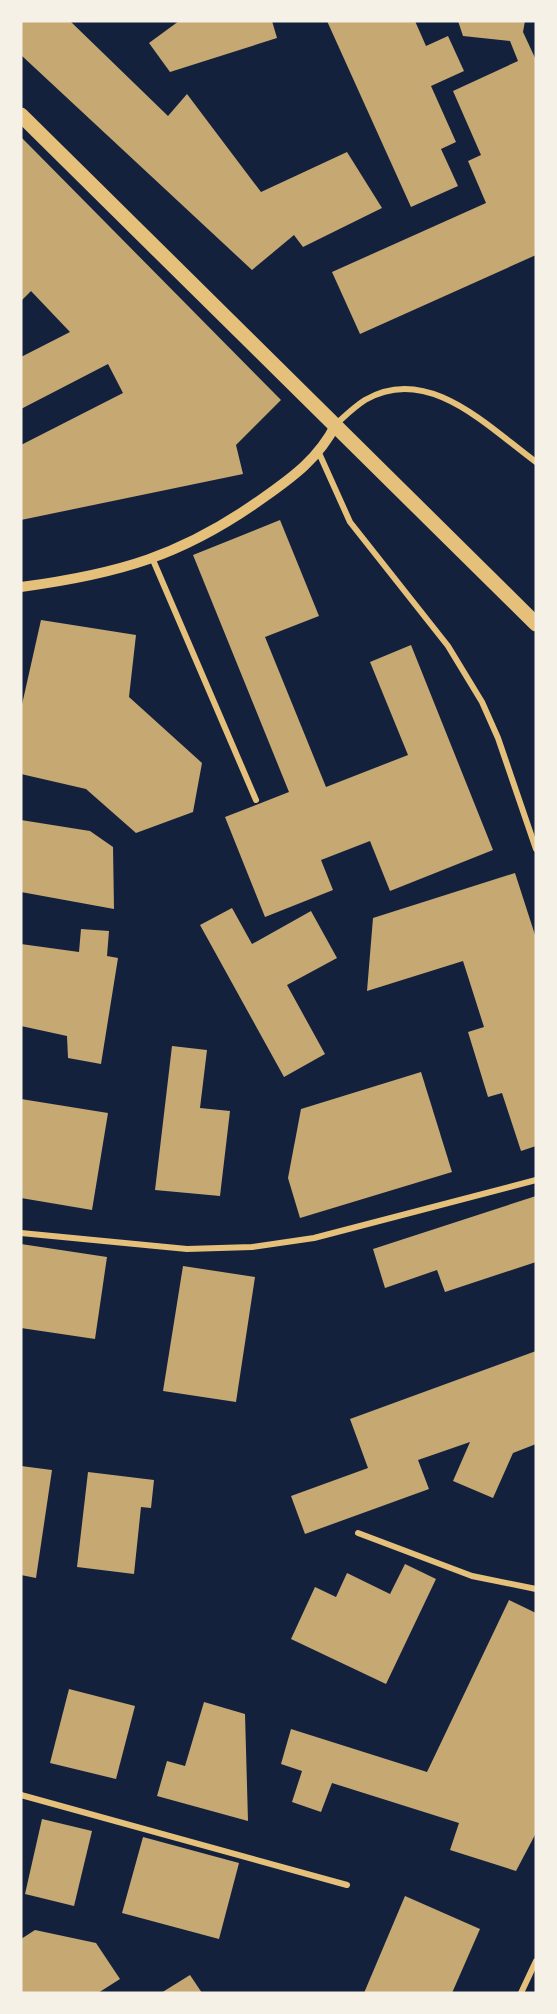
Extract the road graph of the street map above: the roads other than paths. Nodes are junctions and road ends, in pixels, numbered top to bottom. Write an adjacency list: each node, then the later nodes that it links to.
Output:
1 (21, 115): 2 (main road)
2 (336, 424): 3 (street); 4 (street); 7 (main road)
3 (319, 453): 5 (street); 9 (street)
4 (536, 462)
5 (153, 560): 6 (street); 8 (street)
6 (21, 587)
7 (536, 624)
8 (256, 800)
9 (536, 849)
10 (536, 1180): 11 (street)
11 (21, 1233)
12 (358, 1533): 13 (street)
13 (536, 1589)
14 (21, 1795): 15 (street)
15 (347, 1885)
16 (536, 1961): 17 (street)
17 (521, 1993)

